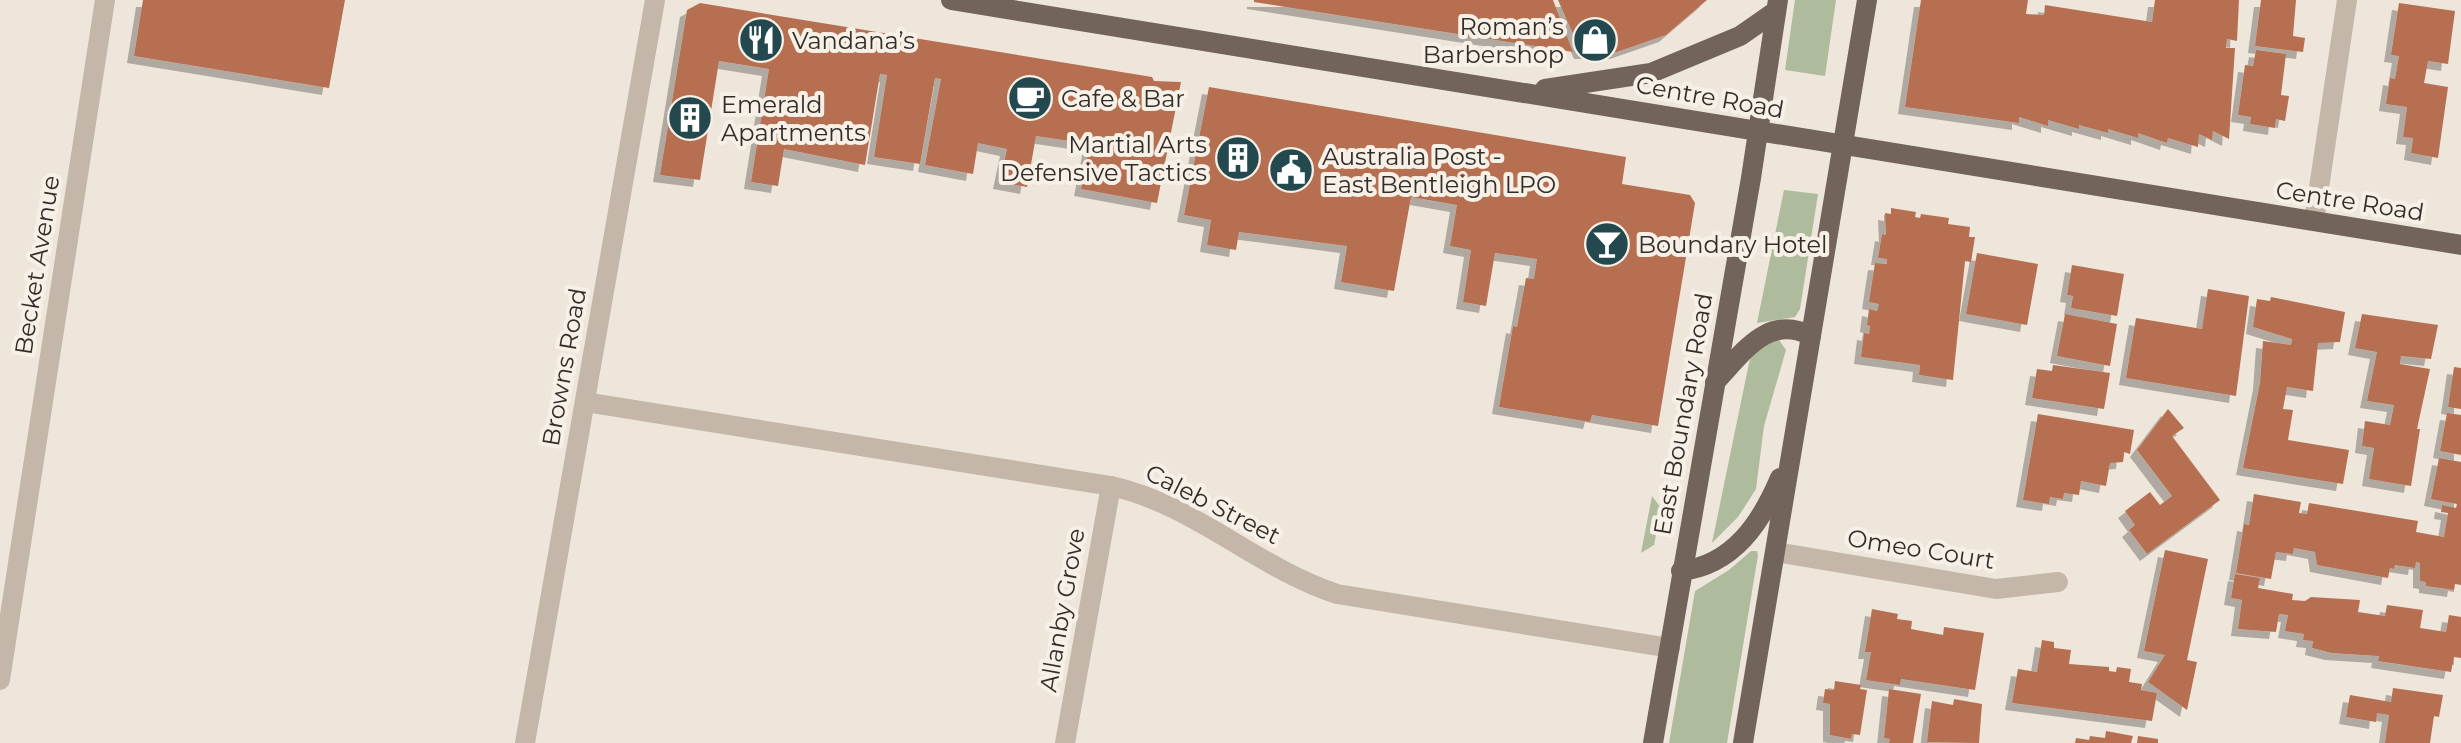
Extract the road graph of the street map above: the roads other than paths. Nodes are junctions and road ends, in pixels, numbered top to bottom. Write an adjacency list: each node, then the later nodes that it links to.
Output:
1 (105, 0): 21 (street, Becket Avenue)
2 (655, 0): 14 (street, Browns Road)
3 (951, 0): 7 (main road, Centre Road)
4 (1867, 0): 9 (main road)
5 (2347, 0): 10 (street)
6 (1777, 5): 7 (main road); 8 (main road, East Boundary Road)
7 (1522, 92): 8 (main road, Centre Road)
8 (1757, 132): 9 (main road, Centre Road); 13 (main road, East Boundary Road)
9 (1845, 146): 10 (main road, Centre Road); 12 (main road)
10 (2314, 221): 11 (main road, Centre Road)
11 (2461, 245)
12 (1811, 336): 13 (main road); 15 (main road)
13 (1715, 382): 18 (main road, East Boundary Road)
14 (585, 402): 16 (street, Caleb Street); 22 (street, Browns Road)
15 (1795, 433): 17 (main road); 18 (main road)
16 (1111, 486): 20 (street, Caleb Street); 23 (street, Allanby Grove)
17 (1776, 552): 19 (street, Omeo Court); 25 (main road)
18 (1681, 571): 20 (main road, East Boundary Road)
19 (2058, 582)
20 (1670, 648): 24 (main road, East Boundary Road)
21 (0, 680)
22 (525, 743)
23 (1065, 743)
24 (1653, 743)
25 (1743, 743)

